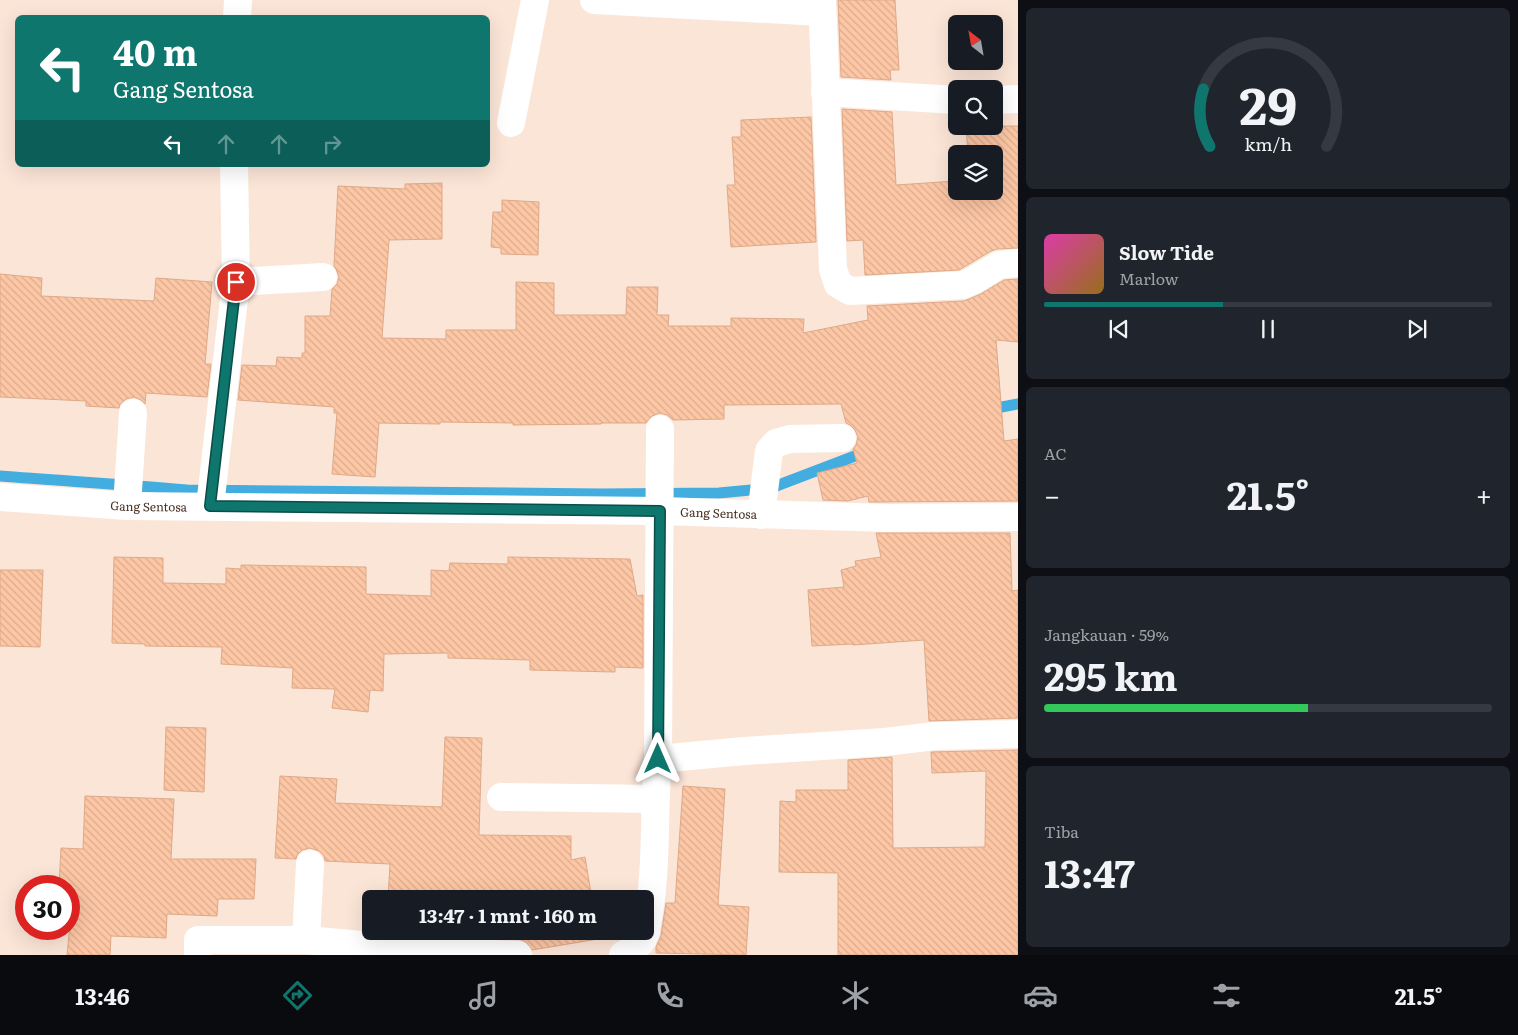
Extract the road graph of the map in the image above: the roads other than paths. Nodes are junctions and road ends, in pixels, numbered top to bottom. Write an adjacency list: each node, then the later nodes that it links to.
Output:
1 (238, 0): 6 (street)
2 (535, 0): 11 (street)
3 (594, 0): 4 (street)
4 (623, 1): 5 (street)
5 (822, 6): 7 (street)
6 (237, 15)
7 (825, 92): 9 (street); 13 (street)
8 (1018, 99): 10 (street)
9 (948, 100)
10 (1003, 100)
11 (511, 123)
12 (234, 167): 15 (street)
13 (1018, 263)
14 (323, 277): 15 (street)
15 (236, 282): 19 (street)
16 (133, 413): 21 (street)
17 (660, 429): 22 (street)
18 (842, 438): 23 (street)
19 (211, 494): 21 (street, Gang Sentosa); 22 (street, Gang Sentosa)
20 (0, 497): 21 (street, Gang Sentosa)
21 (127, 506)
22 (660, 511): 23 (street, Gang Sentosa); 26 (street)
23 (761, 515): 24 (street, Gang Sentosa)
24 (1018, 518)
25 (1018, 734): 26 (street)
26 (658, 759): 28 (street)
27 (501, 797): 28 (street)
28 (655, 798): 30 (street)
29 (310, 864): 31 (street)
30 (651, 890)
31 (306, 940): 33 (street); 34 (street)
32 (642, 940): 36 (street)
33 (428, 953): 35 (street)
34 (198, 955)
35 (518, 955)
36 (624, 955)

